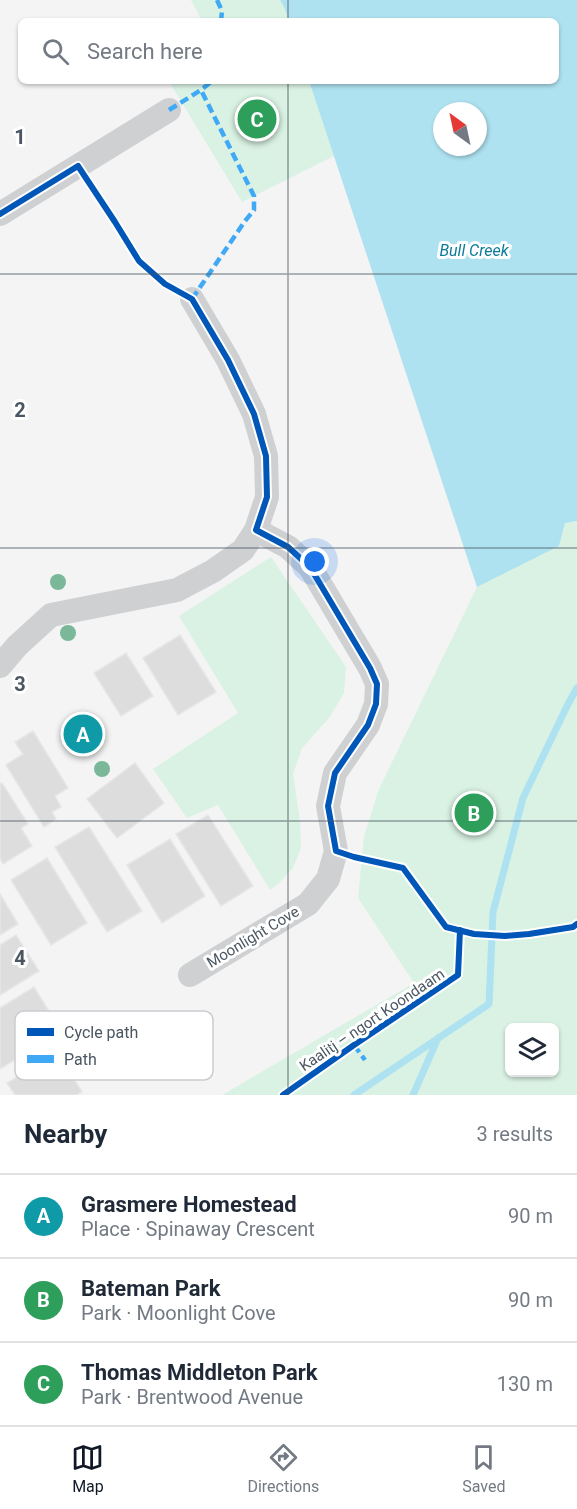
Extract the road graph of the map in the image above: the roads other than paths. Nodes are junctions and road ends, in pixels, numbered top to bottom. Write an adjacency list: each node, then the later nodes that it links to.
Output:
1 (169, 110): 2 (street)
2 (0, 214)
3 (192, 299): 4 (street)
4 (256, 530): 5 (street); 6 (street, Moonlight Cove)
5 (0, 666)
6 (190, 975)

